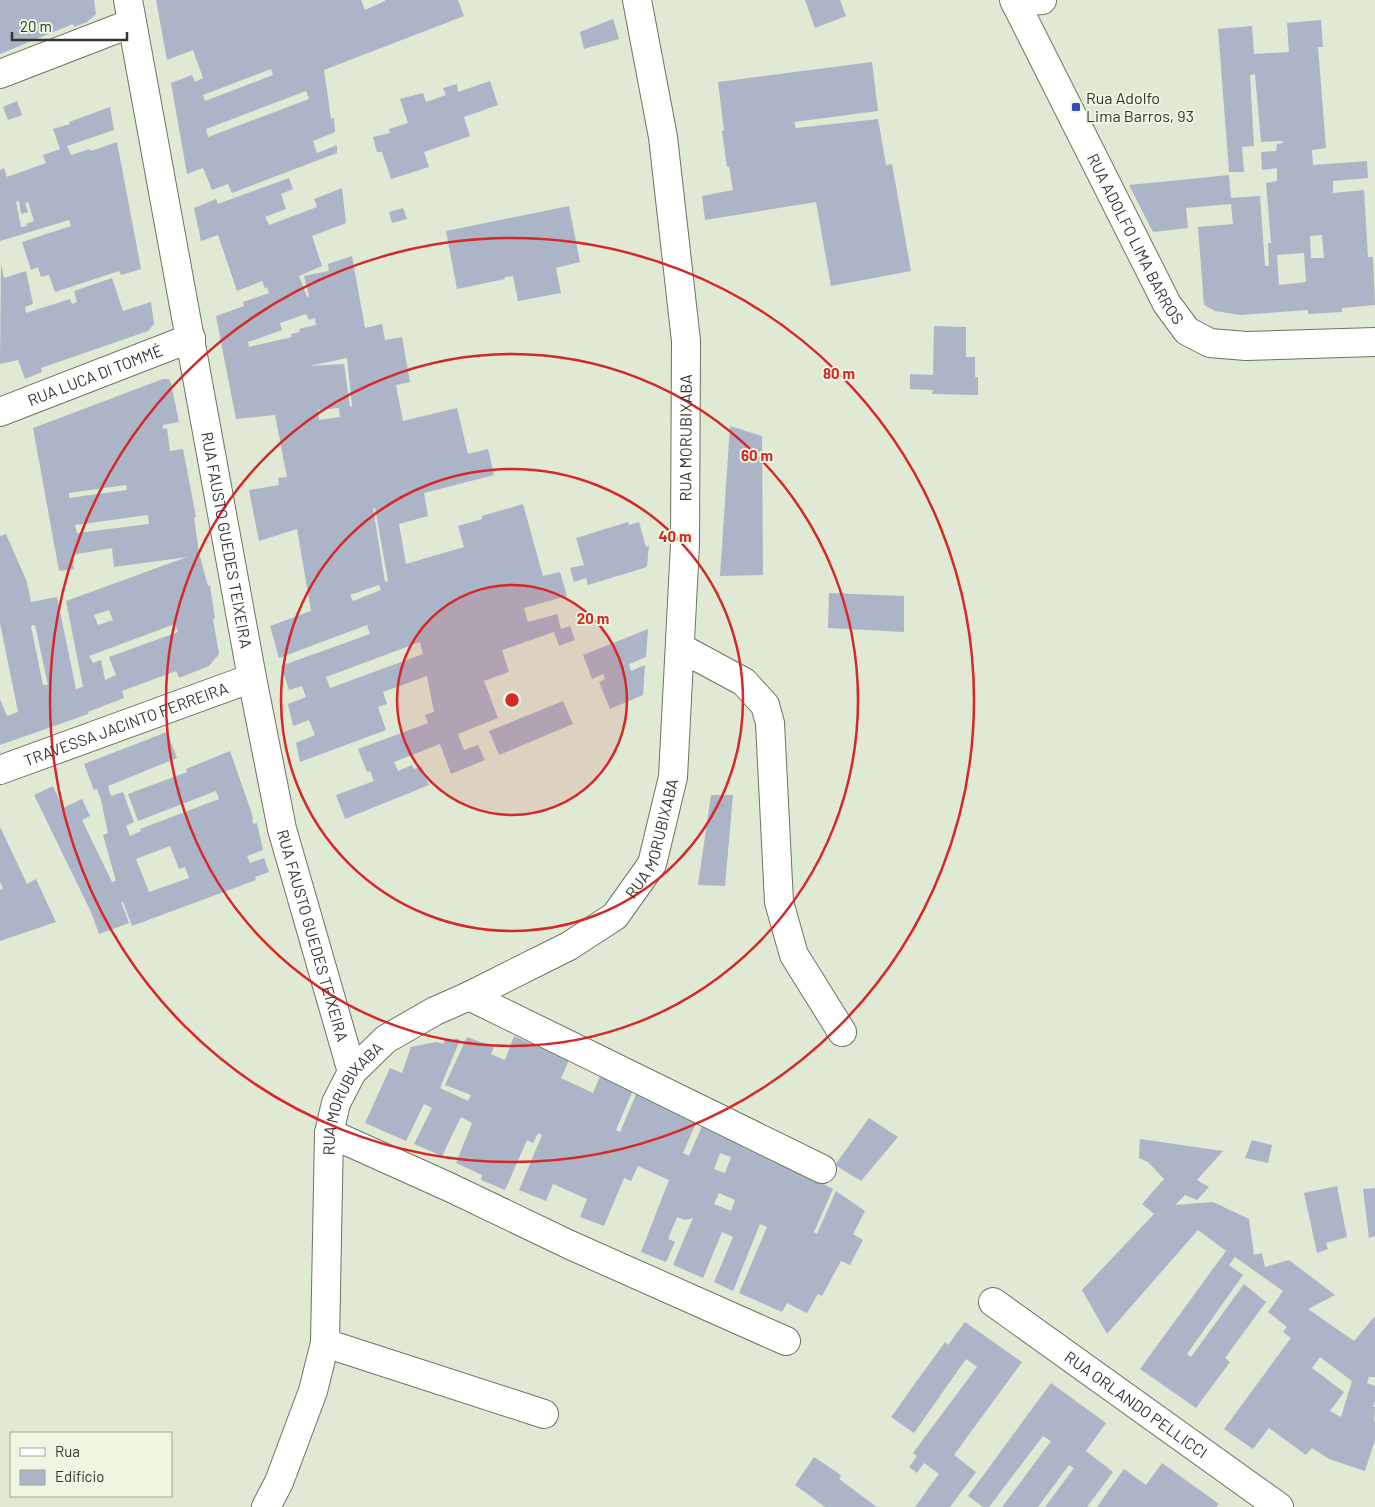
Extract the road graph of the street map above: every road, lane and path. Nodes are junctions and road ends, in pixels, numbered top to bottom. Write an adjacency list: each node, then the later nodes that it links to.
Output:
1 (637, 0): 9 (street, RUA MORUBIXABA)
2 (1042, 0): 3 (street)
3 (1014, 1): 7 (street, RUA ADOLFO LIMA BARROS)
4 (130, 12): 5 (street); 6 (street, RUA FAUSTO GUEDES TEIXEIRA)
5 (0, 74)
6 (191, 338): 8 (street, RUA LUCA DI TOMMÉ); 10 (street, RUA FAUSTO GUEDES TEIXEIRA)
7 (1375, 342)
8 (0, 412)
9 (680, 648): 12 (street, RUA MORUBIXABA); 13 (street)
10 (252, 678): 11 (street, TRAVESSA JACINTO FERREIRA); 14 (street, RUA FAUSTO GUEDES TEIXEIRA)
11 (0, 770)
12 (469, 996): 14 (street, RUA MORUBIXABA); 16 (street)
13 (842, 1032)
14 (352, 1072): 15 (street, RUA MORUBIXABA)
15 (329, 1133): 18 (street); 19 (street, RUA MORUBIXABA)
16 (822, 1169)
17 (993, 1302): 22 (street, RUA ORLANDO PELLICCI)
18 (786, 1341)
19 (325, 1343): 20 (street); 21 (street, RUA MORUBIXABA)
20 (544, 1414)
21 (266, 1507)
22 (1278, 1507)

